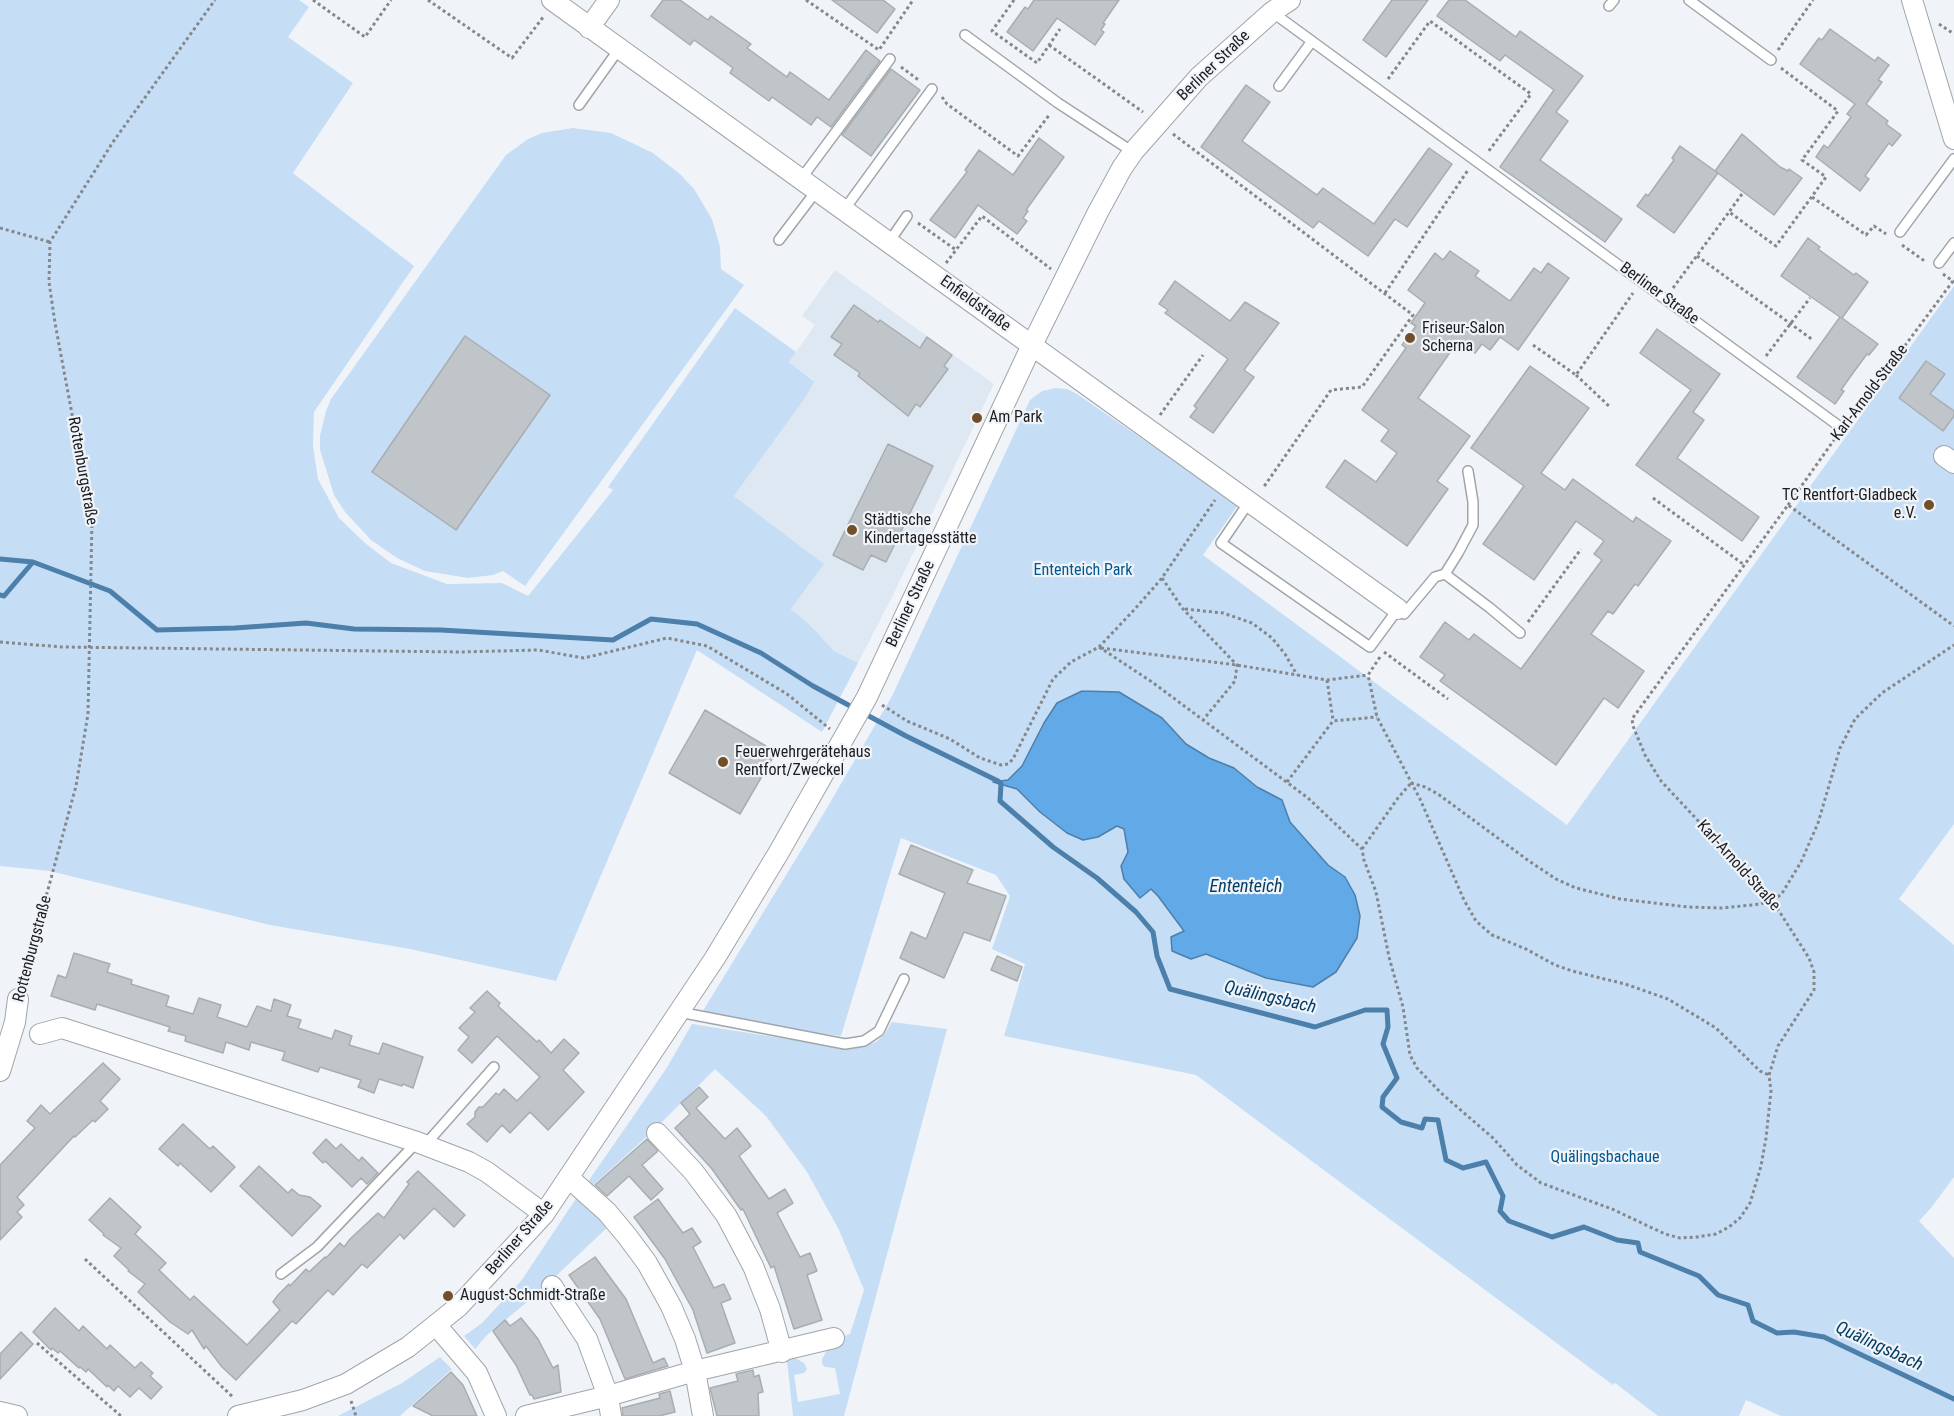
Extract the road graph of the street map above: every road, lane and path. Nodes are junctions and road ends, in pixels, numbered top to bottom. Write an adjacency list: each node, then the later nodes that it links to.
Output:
1 (215, 0): 44 (path)
2 (314, 0): 3 (path)
3 (391, 0)
4 (428, 0): 12 (path)
5 (609, 0): 14 (street)
6 (806, 0): 20 (path)
7 (913, 0): 20 (path)
8 (1014, 0): 18 (path)
9 (1689, 0): 22 (lane)
10 (1813, 0): 22 (path)
11 (1912, 0): 26 (street)
12 (553, 1): 14 (street, Enfieldstraße)
13 (1277, 5): 17 (lane, Berliner Straße); 29 (street, Berliner Straße)
14 (589, 28): 19 (street, Enfieldstraße)
15 (1060, 29): 18 (path)
16 (965, 35): 27 (lane)
17 (1312, 41): 23 (lane); 25 (lane, Berliner Straße)
18 (1049, 45): 29 (path)
19 (619, 49): 28 (lane); 34 (street, Enfieldstraße)
20 (879, 50): 21 (path)
21 (890, 59): 24 (path); 34 (lane)
22 (1771, 60): 36 (path)
23 (1279, 86)
24 (932, 89): 27 (path); 37 (lane)
25 (1380, 90): 33 (lane, Berliner Straße); 33 (path)
26 (1947, 94): 30 (street)
27 (1059, 103): 31 (lane)
28 (579, 105)
29 (1158, 123): 31 (street, Berliner Straße); 55 (path)
30 (1954, 139)
31 (1132, 153): 52 (street, Berliner Straße)
32 (1954, 159): 42 (lane)
33 (1478, 162): 53 (lane, Berliner Straße); 55 (path)
34 (809, 185): 37 (street, Enfieldstraße); 43 (lane)
35 (1742, 194): 38 (path)
36 (1812, 197): 38 (path); 41 (path)
37 (844, 210): 45 (street, Enfieldstraße)
38 (1729, 212): 48 (path)
39 (908, 216): 45 (lane); 47 (path)
40 (0, 228): 44 (path)
41 (1888, 235)
42 (1897, 236): 49 (path)
43 (780, 240)
44 (50, 242): 84 (path, Rottenburgstraße)
45 (889, 242): 51 (street, Enfieldstraße)
46 (1954, 243): 50 (lane)
47 (956, 250): 51 (path); 52 (path)
48 (1697, 256): 57 (path); 58 (path)
49 (1928, 263)
50 (1938, 266): 54 (path)
51 (935, 276): 60 (street, Enfieldstraße)
52 (1065, 279): 60 (street, Berliner Straße)
53 (1641, 281): 57 (lane, Berliner Straße); 64 (path)
54 (1953, 281): 66 (path, Karl-Arnold-Straße)
55 (1385, 293): 71 (path)
56 (1810, 298): 58 (path)
57 (1665, 299): 63 (lane, Berliner Straße)
58 (1791, 324): 59 (path); 63 (path)
59 (1813, 340)
60 (1032, 345): 67 (street, Enfieldstraße); 91 (street, Berliner Straße)
61 (1533, 345): 64 (path)
62 (1203, 355): 67 (path)
63 (1758, 367): 66 (lane, Berliner Straße)
64 (1576, 375): 65 (path)
65 (1610, 407)
66 (1842, 429): 72 (path, Karl-Arnold-Straße)
67 (1149, 431): 69 (street, Enfieldstraße)
68 (1468, 471): 75 (lane)
69 (1225, 486): 71 (street, Enfieldstraße); 76 (path)
70 (1653, 498): 74 (path)
71 (1250, 503): 78 (street, Enfieldstraße); 82 (lane)
72 (1788, 505): 74 (path, Karl-Arnold-Straße); 79 (path)
73 (1581, 549): 80 (path)
74 (1743, 564): 100 (path, Karl-Arnold-Straße)
75 (1444, 574): 78 (lane); 80 (lane)
76 (1162, 578): 77 (path); 85 (path)
77 (1184, 609): 87 (path); 88 (path)
78 (1398, 609): 82 (lane)
79 (1954, 626)
80 (1520, 633)
81 (0, 642): 84 (path)
82 (1373, 644): 86 (path)
83 (1954, 645): 100 (path)
84 (90, 647): 96 (path); 102 (path, Rottenburgstraße)
85 (1099, 648): 87 (path); 91 (path); 94 (path)
86 (1384, 652): 89 (path); 92 (path)
87 (1237, 665): 88 (path); 94 (path)
88 (1297, 675): 90 (path)
89 (1368, 675): 90 (path); 93 (path)
90 (1327, 680): 95 (path)
91 (867, 697): 96 (street, Berliner Straße)
92 (1448, 699)
93 (1377, 717): 95 (path); 98 (path)
94 (1203, 720): 97 (path)
95 (1333, 721): 97 (path)
96 (843, 739): 103 (street, Berliner Straße)
97 (1287, 782): 99 (path)
98 (1411, 783): 99 (path); 100 (path); 107 (path)
99 (1362, 849): 107 (path, Karl-Arnold-Straße)
100 (1772, 900): 107 (path, Karl-Arnold-Straße)
101 (904, 979): 103 (lane)
102 (18, 999): 106 (street, Rottenburgstraße)
103 (679, 1012): 110 (street, Berliner Straße)
104 (40, 1034): 109 (street)
105 (494, 1067): 109 (lane)
106 (0, 1071)
107 (1769, 1075)
108 (657, 1132): 120 (street)
109 (421, 1143): 111 (street); 113 (lane)
110 (569, 1178): 111 (street, Berliner Straße); 121 (street)
111 (544, 1214): 115 (street, Berliner Straße)
112 (85, 1259): 124 (path)
113 (281, 1274)
114 (552, 1286): 122 (street)
115 (436, 1325): 124 (street, Berliner Straße); 125 (street)
116 (834, 1338): 120 (street)
117 (37, 1343): 118 (path)
118 (42, 1348): 119 (path); 127 (path)
119 (39, 1352)
120 (782, 1352): 121 (street)
121 (695, 1371): 122 (street); 130 (street)
122 (608, 1396): 128 (street); 129 (street)
123 (0, 1412): 126 (street)
124 (244, 1415)
125 (498, 1415)
126 (17, 1416)
127 (121, 1416)
128 (526, 1416)
129 (611, 1416)
130 (703, 1416)

